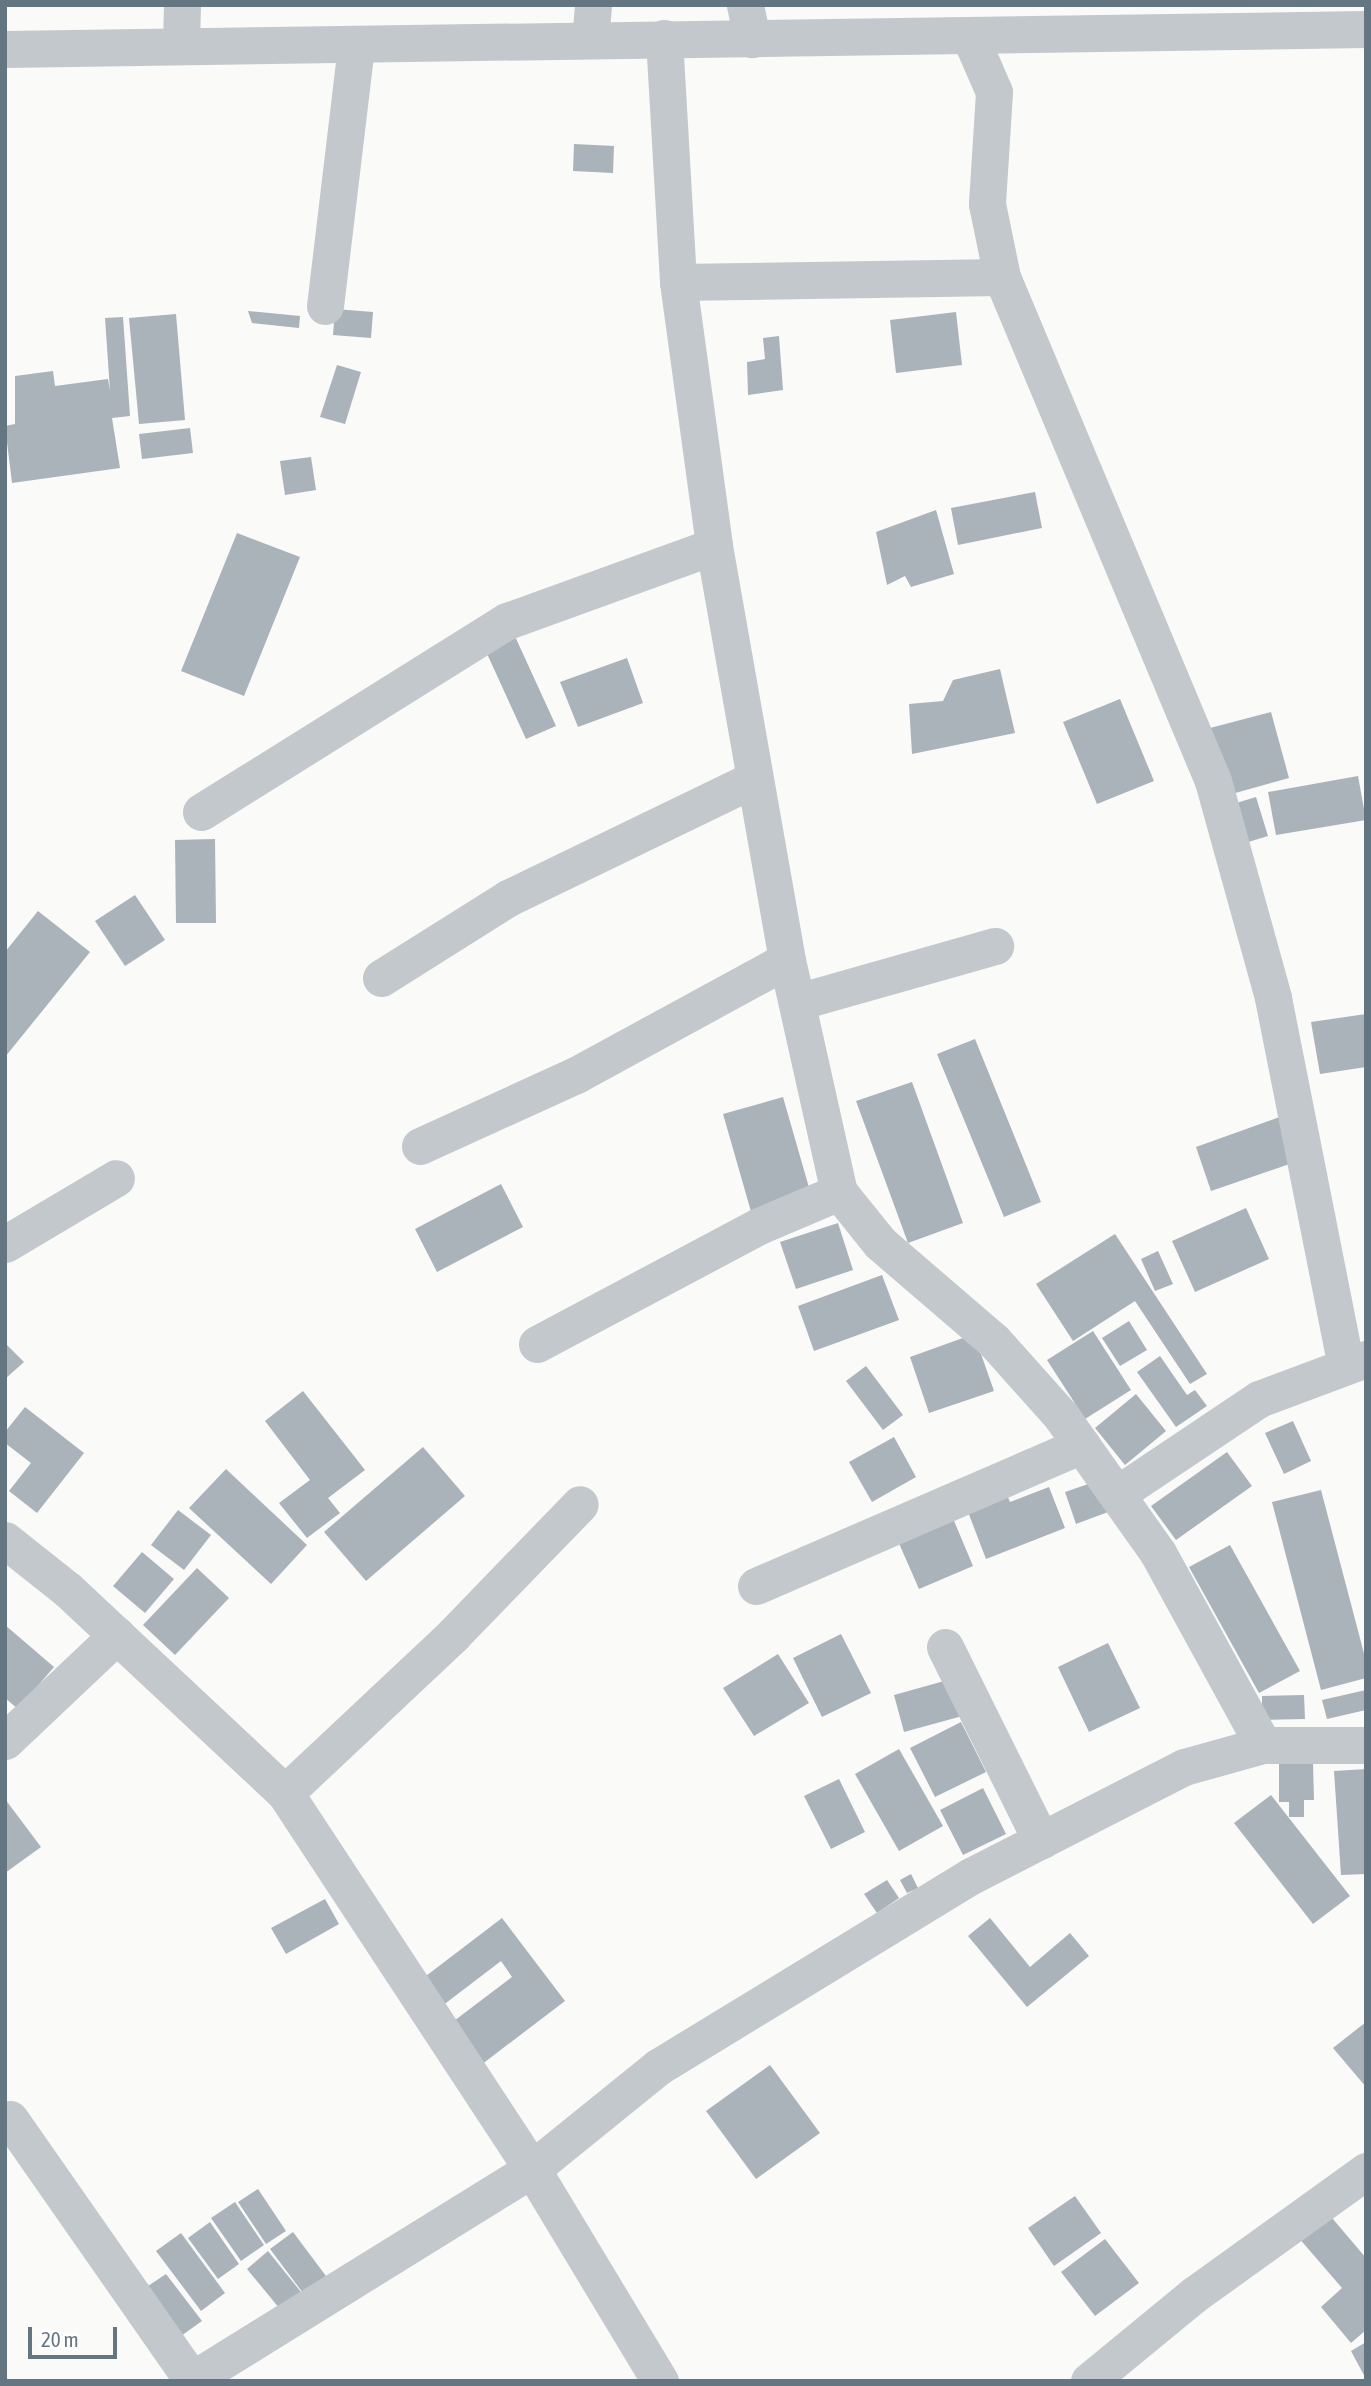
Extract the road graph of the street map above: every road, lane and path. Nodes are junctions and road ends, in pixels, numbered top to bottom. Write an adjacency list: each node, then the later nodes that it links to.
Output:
1 (182, 5): 7 (street)
2 (591, 22): 5 (street); 8 (street)
3 (748, 22): 5 (street); 6 (street)
4 (1366, 29): 6 (street)
5 (664, 38): 11 (street)
6 (971, 39): 10 (street)
7 (181, 45): 8 (street); 9 (street)
8 (356, 45): 12 (street)
9 (5, 48)
10 (1002, 276): 11 (street); 25 (street)
11 (678, 282): 13 (street)
12 (325, 306)
13 (714, 546): 14 (street); 15 (street)
14 (754, 779): 17 (street); 18 (street)
15 (201, 812)
16 (995, 946): 19 (street)
17 (787, 960): 19 (street); 20 (street)
18 (381, 978)
19 (797, 1002): 22 (street)
20 (420, 1146)
21 (116, 1178): 23 (street)
22 (839, 1192): 24 (street); 26 (street)
23 (5, 1244)
24 (537, 1344)
25 (1355, 1361): 27 (street)
26 (1082, 1445): 27 (street); 30 (street)
27 (1116, 1494): 34 (street)
28 (580, 1504): 36 (street)
29 (5, 1540): 31 (street)
30 (756, 1586)
31 (117, 1635): 33 (street); 36 (street)
32 (945, 1647): 37 (street)
33 (5, 1741)
34 (1263, 1745): 35 (street); 37 (street)
35 (1366, 1745)
36 (285, 1793): 39 (street)
37 (1041, 1840): 39 (street)
38 (10, 2119): 41 (street)
39 (532, 2169): 41 (street); 42 (street)
40 (1366, 2171): 43 (street)
41 (191, 2380)
42 (660, 2381)
43 (1088, 2381)

